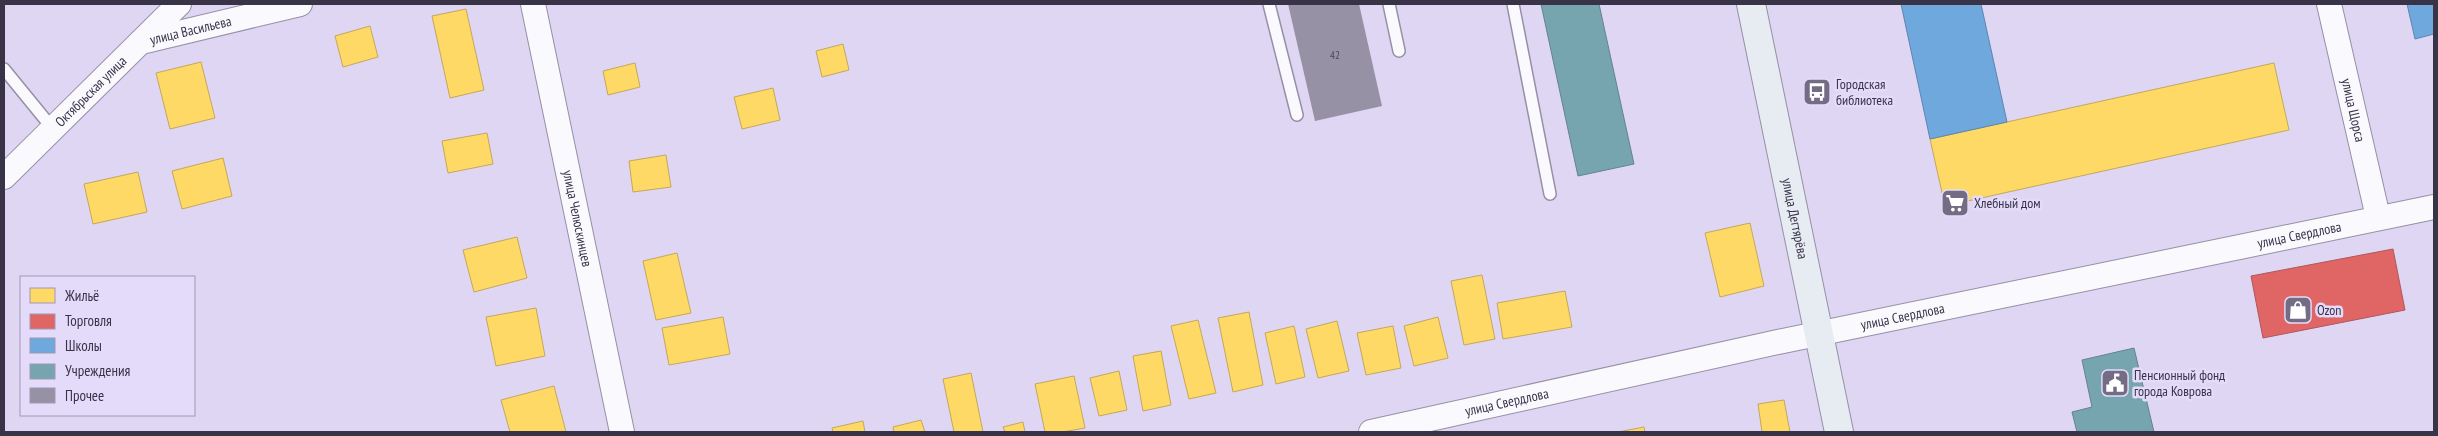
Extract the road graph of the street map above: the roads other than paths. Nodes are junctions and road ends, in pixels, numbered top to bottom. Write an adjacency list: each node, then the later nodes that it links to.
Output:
1 (179, 4): 9 (street, Октябрьская улица)
2 (300, 4): 9 (street, улица Васильева)
3 (533, 4): 19 (street, улица Челюскинцев)
4 (1270, 4): 12 (lane)
5 (1389, 4): 10 (lane)
6 (1513, 4): 15 (lane)
7 (1751, 4): 18 (main road, улица Дегтярёва)
8 (2329, 4): 17 (street, улица Щорса)
9 (141, 42): 13 (street, Октябрьская улица)
10 (1399, 51)
11 (4, 69): 13 (lane)
12 (1297, 115)
13 (53, 129): 14 (street, Октябрьская улица)
14 (4, 178)
15 (1550, 194)
16 (2434, 207): 17 (street, улица Свердлова)
17 (2378, 217): 18 (street, улица Свердлова)
18 (1819, 334): 20 (street, улица Свердлова); 21 (main road, улица Дегтярёва)
19 (622, 432)
20 (1371, 432)
21 (1839, 432)

